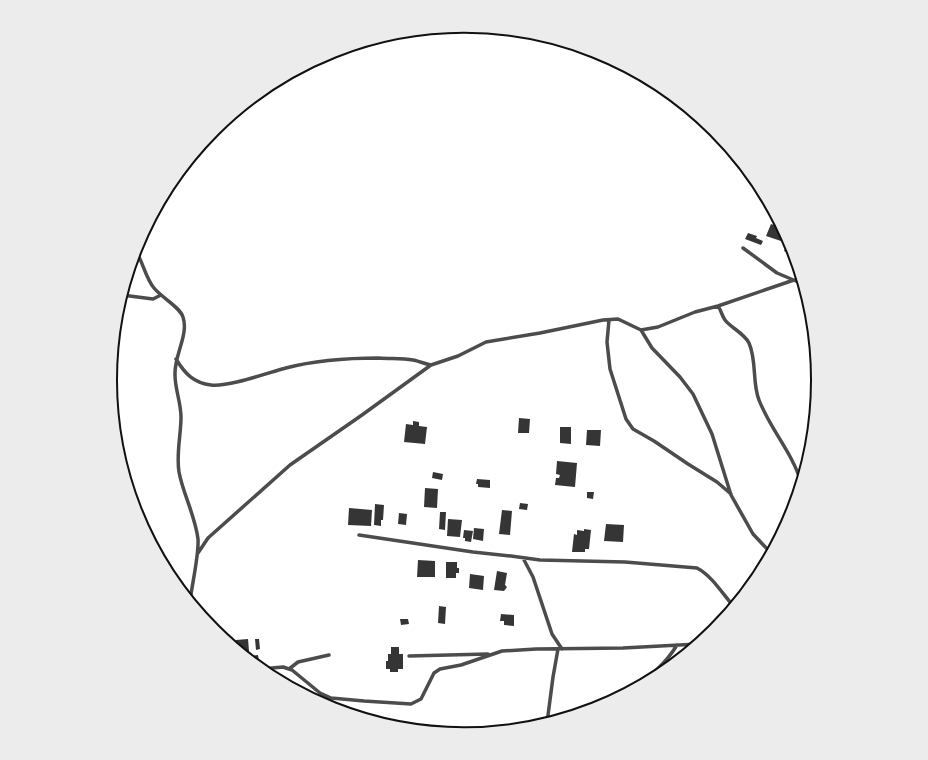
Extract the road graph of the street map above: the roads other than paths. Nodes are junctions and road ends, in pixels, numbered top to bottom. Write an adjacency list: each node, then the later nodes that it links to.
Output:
1 (743, 248): 3 (street)
2 (139, 258): 5 (street)
3 (794, 280): 6 (street)
4 (128, 296): 5 (street)
5 (161, 296): 9 (street)
6 (718, 306): 8 (street); 11 (street)
7 (609, 320): 8 (street); 10 (street); 12 (street)
8 (641, 330): 12 (street)
9 (176, 359): 10 (street); 15 (street)
10 (431, 365): 15 (street)
11 (798, 472)
12 (731, 495): 14 (street)
13 (359, 535): 16 (street)
14 (767, 549)
15 (198, 553): 17 (street)
16 (523, 558): 18 (street); 21 (street)
17 (191, 594)
18 (730, 602)
19 (689, 644): 20 (street)
20 (677, 645): 21 (street); 25 (street)
21 (560, 649): 22 (street); 28 (street)
22 (493, 654): 24 (street); 27 (street)
23 (329, 655): 27 (street)
24 (409, 656)
25 (662, 666)
26 (270, 668): 27 (street)
27 (289, 669)
28 (548, 716)

